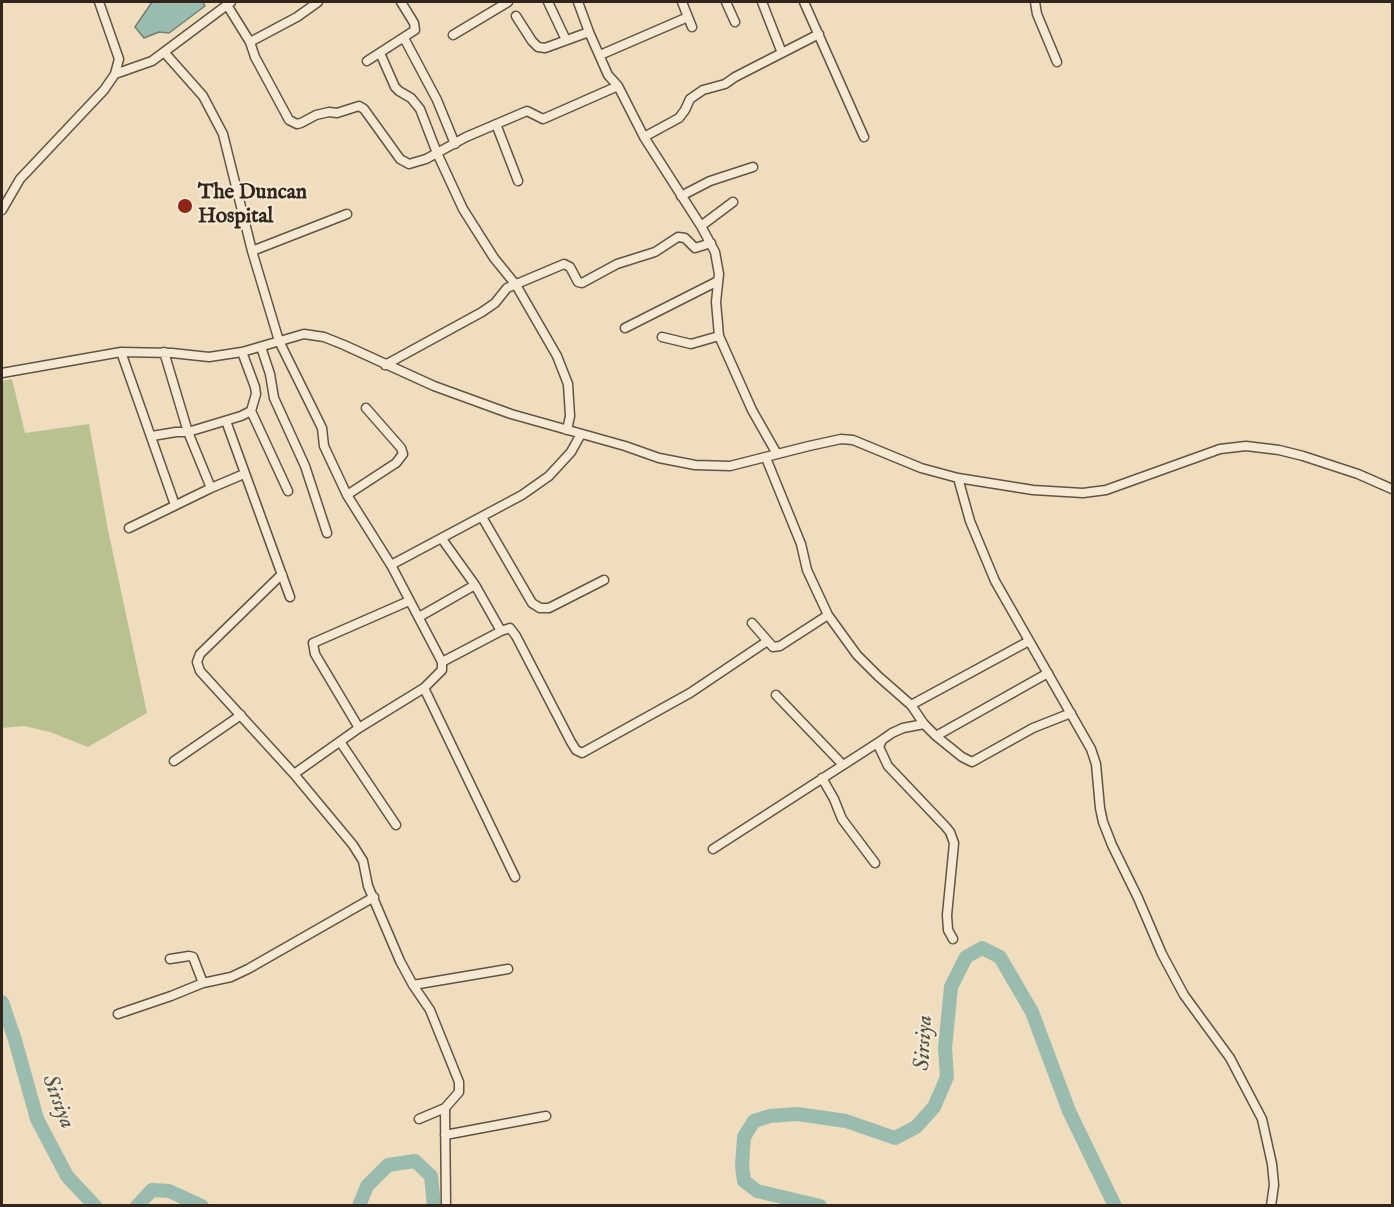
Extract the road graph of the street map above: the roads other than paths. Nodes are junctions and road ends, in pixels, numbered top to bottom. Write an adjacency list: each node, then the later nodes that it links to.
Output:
1 (99, 2): 30 (street)
2 (318, 2): 13 (street)
3 (401, 2): 21 (street)
4 (508, 2): 20 (street)
5 (548, 2): 22 (street)
6 (578, 2): 18 (street)
7 (682, 2): 15 (street)
8 (726, 2): 16 (street)
9 (762, 2): 26 (street)
10 (804, 2): 19 (street)
11 (1035, 2): 29 (street)
12 (230, 3): 23 (street); 24 (street)
13 (307, 5): 23 (street)
14 (516, 16): 22 (street)
15 (688, 17): 17 (street); 27 (street)
16 (735, 22)
17 (692, 27)
18 (588, 32): 22 (street); 27 (street)
19 (819, 34): 26 (street); 34 (street)
20 (453, 35)
21 (404, 38): 25 (street); 35 (street)
22 (566, 40)
23 (250, 42): 36 (street)
24 (164, 52): 30 (street); 45 (street)
25 (380, 53): 28 (street); 36 (street)
26 (782, 53): 33 (street)
27 (600, 55): 31 (street)
28 (367, 62)
29 (1057, 62)
30 (115, 74): 41 (street)
31 (618, 86): 32 (street); 33 (street)
32 (496, 124): 35 (street); 38 (street)
33 (644, 137): 39 (street)
34 (864, 137)
35 (455, 144): 36 (street)
36 (437, 153): 47 (street)
37 (753, 167): 39 (street)
38 (518, 182)
39 (681, 196): 43 (street)
40 (734, 202): 43 (street)
41 (2, 210)
42 (347, 214): 45 (street)
43 (702, 226): 44 (street)
44 (711, 243): 46 (street); 47 (street)
45 (252, 251): 51 (street)
46 (718, 281): 48 (street); 49 (street)
47 (516, 285): 56 (street); 61 (street)
48 (625, 328)
49 (718, 336): 50 (street); 65 (street)
50 (662, 337)
51 (279, 341): 52 (street); 56 (street); 72 (street)
52 (261, 347): 55 (street); 76 (street)
53 (121, 352): 54 (street); 57 (street); 64 (street)
54 (164, 352): 55 (street); 62 (street)
55 (242, 352): 59 (street)
56 (385, 365): 61 (street)
57 (2, 373)
58 (366, 408): 72 (street)
59 (251, 411): 60 (street); 71 (street)
60 (226, 421): 62 (street); 67 (street)
61 (567, 430): 63 (street)
62 (188, 432): 64 (street); 69 (street)
63 (581, 434): 66 (street); 74 (street)
64 (152, 436): 73 (street)
65 (777, 454): 66 (street); 68 (street)
66 (766, 458): 84 (street)
67 (244, 474): 69 (street); 79 (street)
68 (958, 478): 70 (street); 88 (street)
69 (212, 488): 73 (street)
70 (1392, 489)
71 (288, 491)
72 (347, 495): 78 (street)
73 (175, 505): 75 (street)
74 (482, 517): 77 (street); 80 (street)
75 (129, 528)
76 (327, 533)
77 (442, 539): 78 (street); 81 (street)
78 (391, 566): 83 (street)
79 (282, 574): 82 (street); 96 (street)
80 (604, 580)
81 (475, 585): 85 (street); 87 (street)
82 (291, 597)
83 (409, 601): 85 (street); 98 (street)
84 (828, 615): 89 (street); 94 (street)
85 (418, 618): 90 (street)
86 (752, 623): 89 (street)
87 (501, 631): 89 (street); 90 (street)
88 (1029, 641): 91 (street); 94 (street)
89 (766, 642)
90 (442, 662): 92 (street)
91 (1048, 673): 95 (street); 99 (street)
92 (424, 688): 98 (street); 109 (street)
93 (776, 695): 103 (street)
94 (911, 705): 97 (street)
95 (1071, 713): 99 (street); 122 (street)
96 (241, 715): 102 (street); 104 (street)
97 (924, 724): 99 (street); 100 (street)
98 (359, 728): 101 (street)
99 (936, 736)
100 (882, 740): 103 (street); 111 (street)
101 (341, 743): 104 (street); 106 (street)
102 (174, 761)
103 (843, 765): 105 (street)
104 (294, 774): 110 (street)
105 (822, 778): 107 (street); 108 (street)
106 (396, 825)
107 (713, 849)
108 (875, 863)
109 (515, 877)
110 (374, 897): 114 (street); 115 (street)
111 (953, 939)
112 (170, 959): 114 (street)
113 (508, 969): 115 (street)
114 (203, 983): 116 (street)
115 (413, 985): 117 (street)
116 (118, 1014)
117 (445, 1108): 119 (street); 120 (street)
118 (546, 1116): 120 (street)
119 (419, 1119)
120 (446, 1135): 121 (street)
121 (447, 1206)
122 (1271, 1206)

